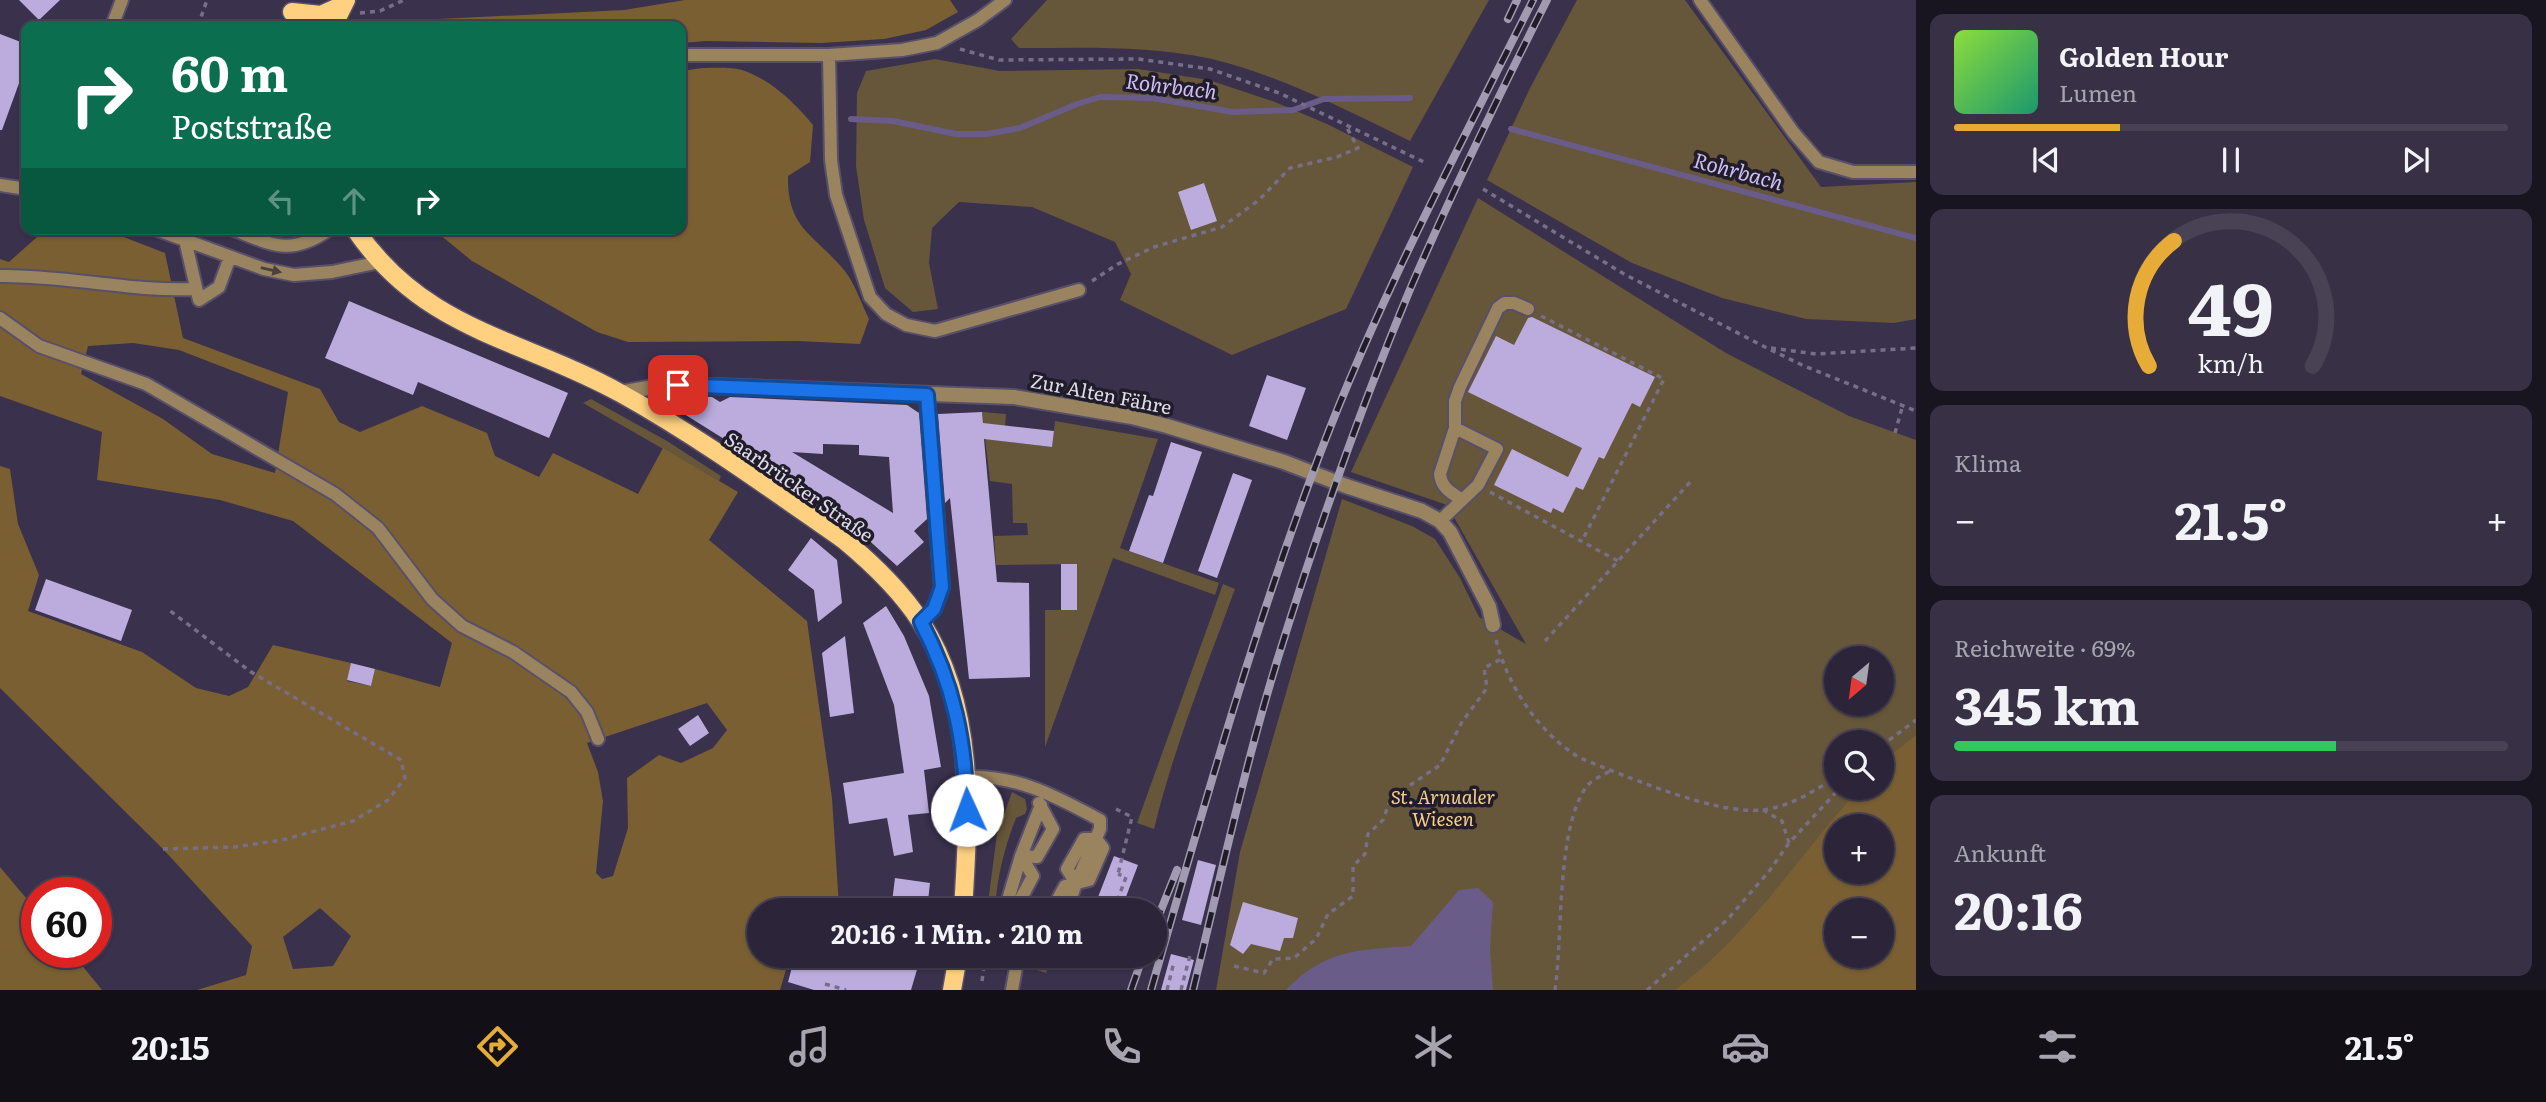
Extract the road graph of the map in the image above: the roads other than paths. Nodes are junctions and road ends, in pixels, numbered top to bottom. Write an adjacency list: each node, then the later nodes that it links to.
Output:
1 (122, 0): 6 (lane)
2 (1005, 0): 9 (lane)
3 (1700, 0): 10 (lane)
4 (350, 3): 5 (main road); 7 (main road)
5 (299, 13)
6 (114, 21)
7 (337, 21)
8 (686, 55): 9 (lane)
9 (830, 55): 22 (lane)
10 (1916, 172)
11 (0, 185): 12 (lane)
12 (21, 188)
13 (171, 235): 17 (lane)
14 (248, 235): 15 (lane)
15 (318, 235)
16 (360, 235): 19 (main road, Saarbrücker Straße)
17 (185, 240): 18 (lane); 21 (lane)
18 (230, 257): 19 (lane, one-way to 19); 21 (lane)
19 (380, 262): 25 (main road, Saarbrücker Straße)
20 (0, 276): 21 (lane)
21 (196, 289)
22 (1079, 290)
23 (1528, 309): 27 (lane)
24 (0, 318): 32 (lane)
25 (620, 393): 26 (street, Zur Alten Fähre); 30 (main road, Saarbrücker Straße)
26 (927, 395): 29 (street, Zur Alten Fähre); 30 (street)
27 (1455, 428): 28 (lane); 28 (lane)
28 (1462, 500): 29 (lane)
29 (1440, 521): 31 (street)
30 (921, 622): 33 (main road, Saarbrücker Straße)
31 (1493, 625)
32 (597, 739)
33 (966, 777): 34 (lane); 38 (main road, Saarbrücker Straße)
34 (1024, 784): 35 (lane); 37 (lane)
35 (1041, 805): 36 (lane); 36 (lane)
36 (1021, 856): 39 (lane)
37 (1076, 883): 40 (lane); 41 (lane)
38 (964, 898)
39 (1009, 898)
40 (1058, 898)
41 (1071, 898)
42 (956, 968): 44 (main road)
43 (1016, 968): 45 (lane)
44 (952, 990)
45 (1012, 990)

